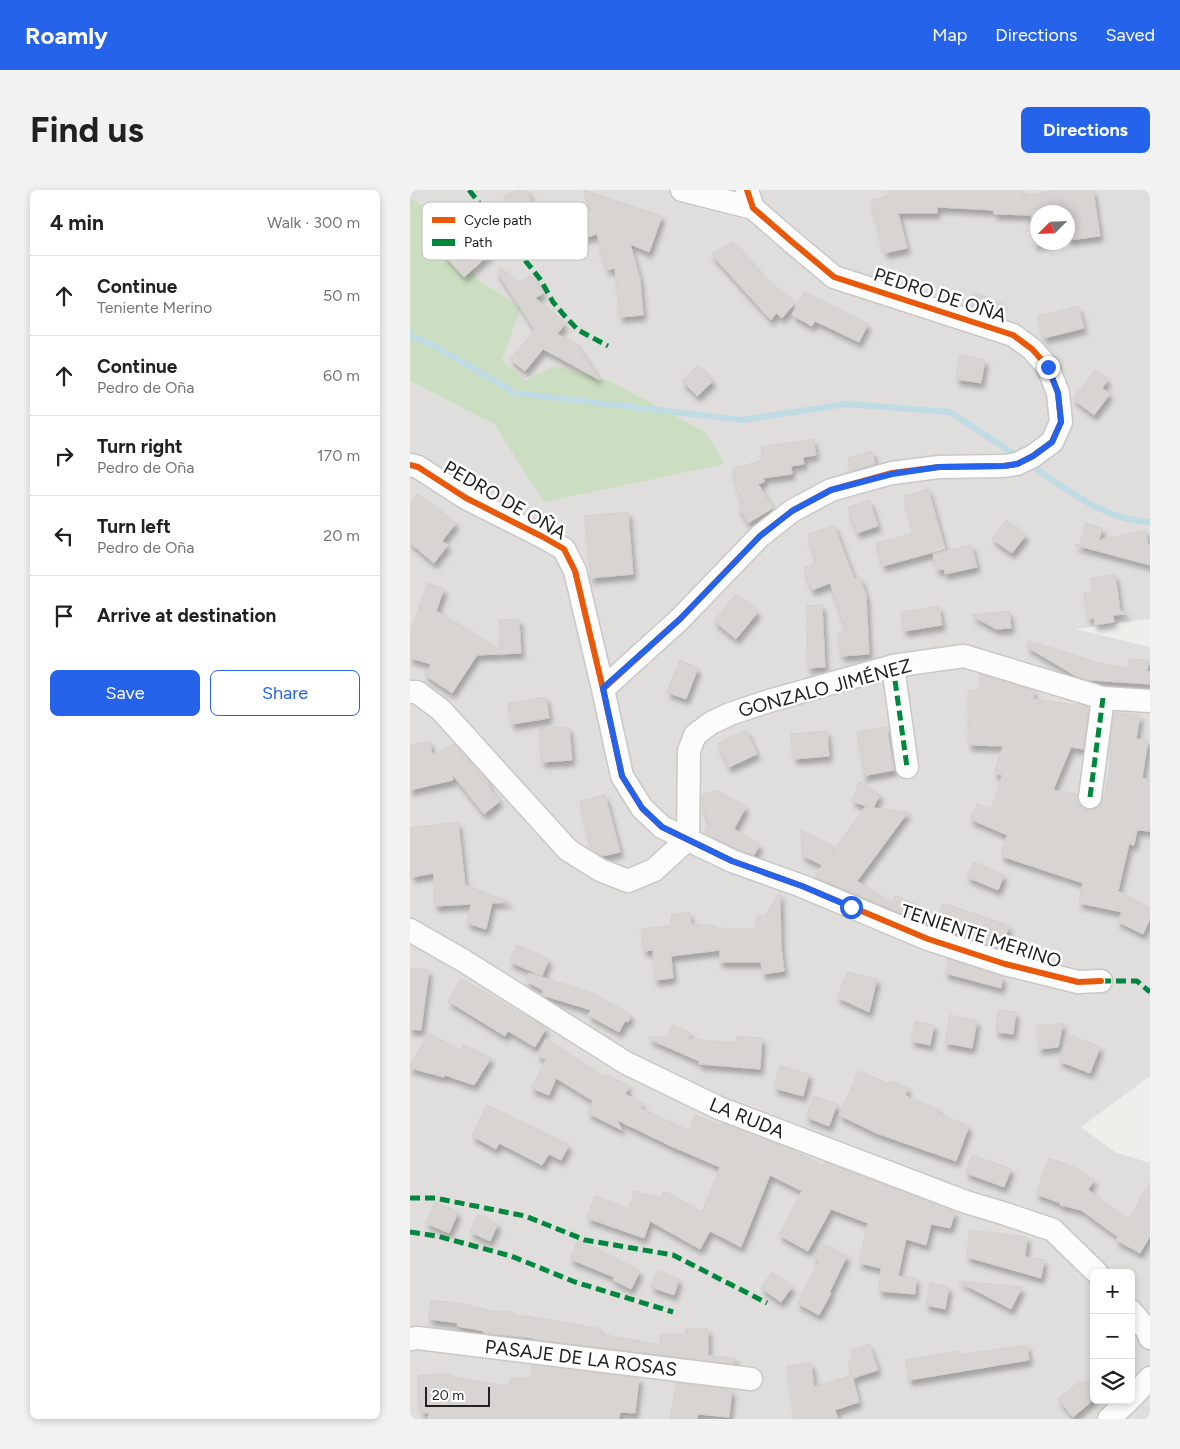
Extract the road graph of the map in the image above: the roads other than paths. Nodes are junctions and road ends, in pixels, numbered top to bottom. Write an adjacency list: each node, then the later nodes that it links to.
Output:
1 (682, 190): 2 (street)
2 (750, 199): 5 (street, PEDRO DE OÑA)
3 (410, 466): 5 (street, PEDRO DE OÑA)
4 (893, 666): 7 (street, GONZALO JIMÉNEZ); 9 (street); 11 (street, GONZALO JIMÉNEZ)
5 (603, 688): 11 (street, PEDRO DE OÑA)
6 (410, 692): 11 (street)
7 (1103, 698): 8 (street, GONZALO JIMÉNEZ); 10 (street)
8 (1150, 702)
9 (907, 768)
10 (1090, 797)
11 (688, 839): 13 (street, TENIENTE MERINO)
12 (410, 930): 14 (street, LA RUDA)
13 (1101, 981)
14 (1093, 1269)
15 (1134, 1314): 16 (street)
16 (1150, 1338)
17 (410, 1339): 19 (street, PASAJE DE LA ROSAS)
18 (1150, 1378): 20 (street)
19 (752, 1379)
20 (1135, 1394)
21 (1125, 1404): 22 (street)
22 (1109, 1419)

